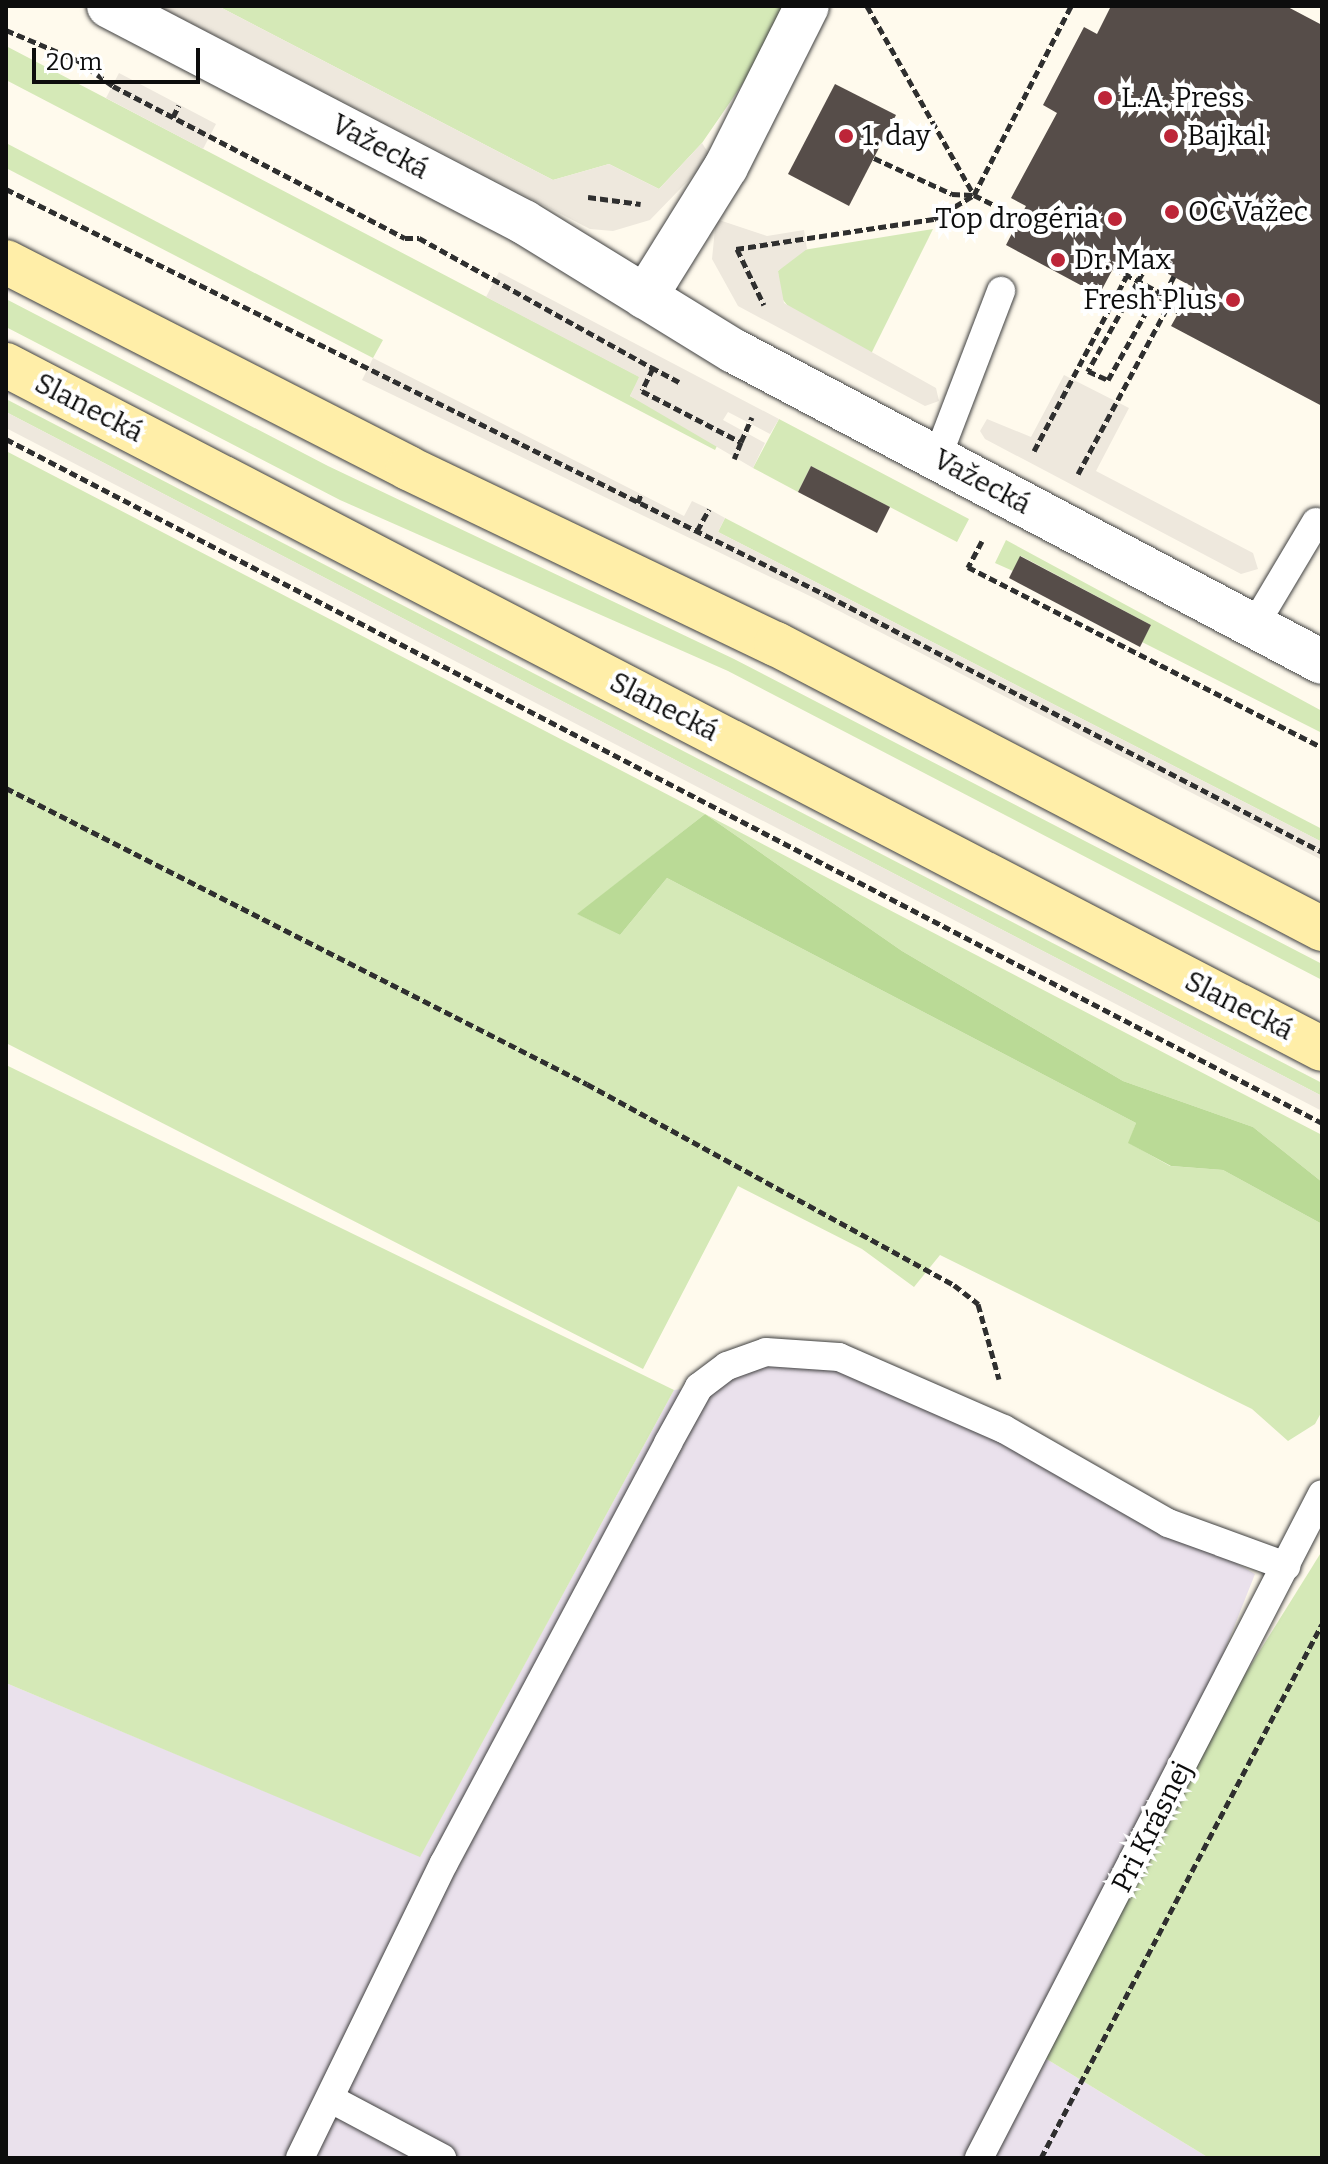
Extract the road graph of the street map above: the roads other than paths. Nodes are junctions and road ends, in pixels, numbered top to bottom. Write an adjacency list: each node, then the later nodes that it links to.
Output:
1 (109, 6): 5 (street, Važecká)
2 (807, 6): 5 (street)
3 (6, 262): 11 (main road)
4 (1001, 291): 7 (lane)
5 (645, 297): 7 (street, Važecká)
6 (6, 365): 12 (main road, Slanecká)
7 (937, 458): 9 (street, Važecká)
8 (1316, 522): 9 (lane)
9 (1254, 626): 10 (street, Važecká)
10 (1322, 662)
11 (1322, 929)
12 (1322, 1049)
13 (1322, 1494): 14 (lane, Pri Krásnej)
14 (1286, 1566): 15 (lane); 18 (lane, Pri Krásnej)
15 (331, 2099): 16 (lane); 17 (lane)
16 (300, 2158)
17 (442, 2158)
18 (979, 2158)

